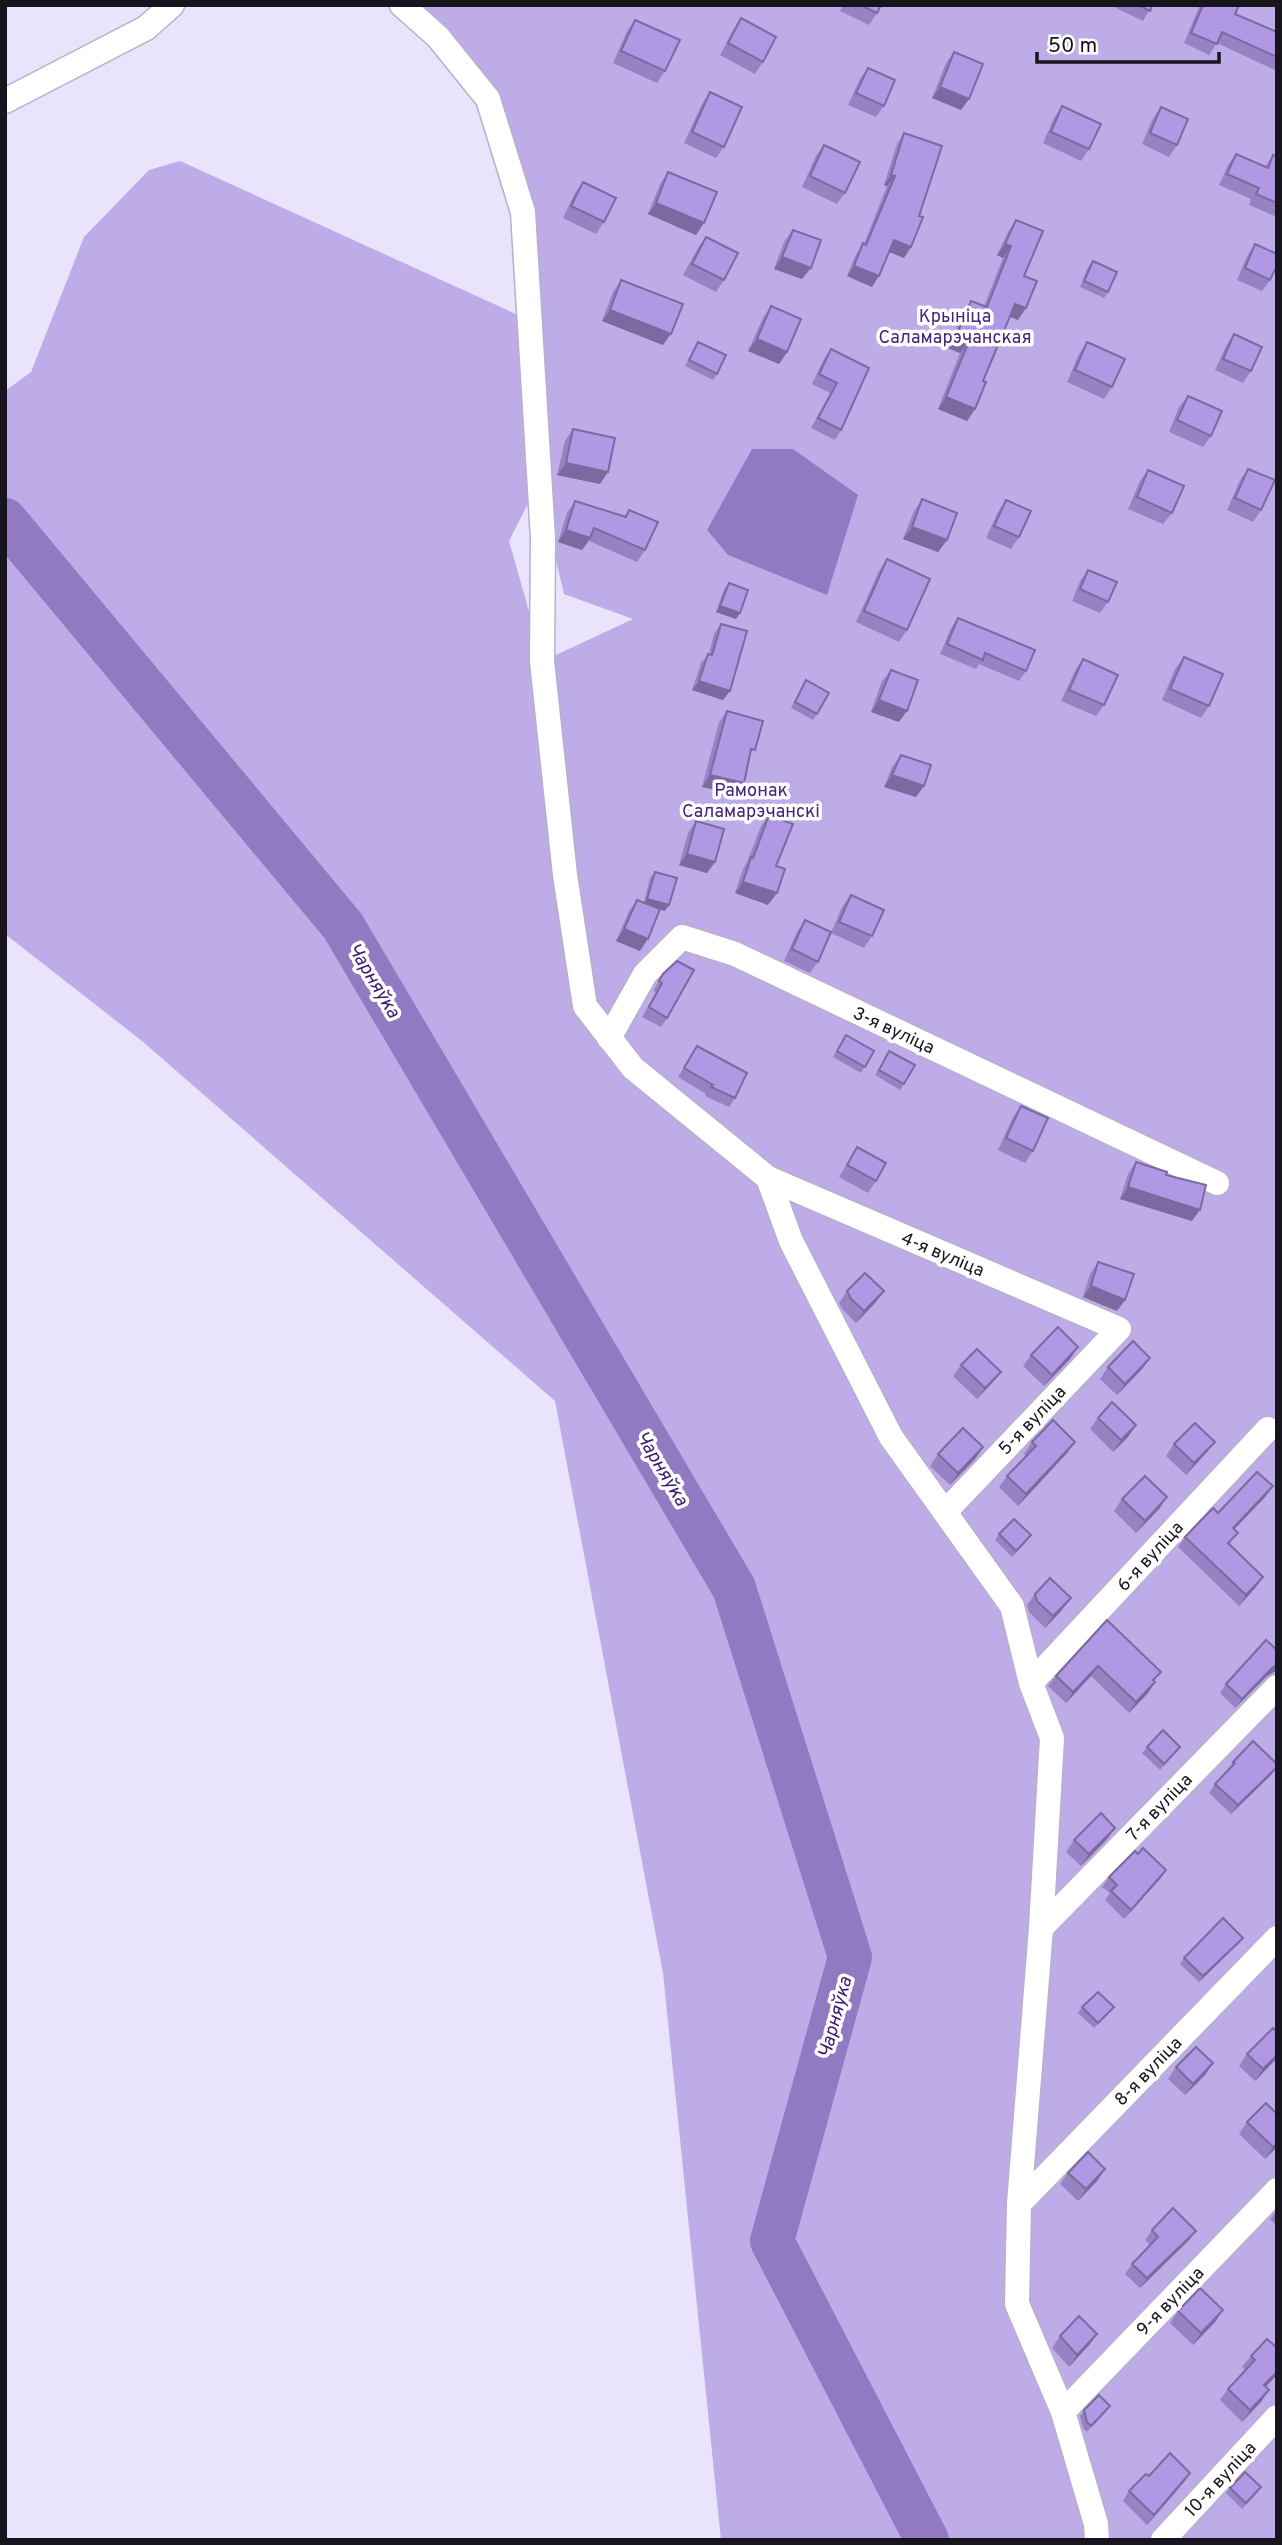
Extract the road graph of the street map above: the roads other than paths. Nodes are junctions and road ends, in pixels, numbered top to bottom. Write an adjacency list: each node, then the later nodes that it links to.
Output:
1 (172, 5): 3 (street)
2 (402, 5): 4 (street)
3 (5, 101)
4 (609, 1038): 5 (street); 6 (street, 3-я вуліца)
5 (768, 1178): 7 (street, 4-я вуліца); 9 (street)
6 (1217, 1183)
7 (1119, 1329): 9 (street, 5-я вуліца)
8 (1268, 1429): 10 (street, 6-я вуліца)
9 (946, 1511): 10 (street)
10 (1031, 1683): 12 (street)
11 (1277, 1686): 12 (street, 7-я вуліца)
12 (1041, 1928): 15 (street)
13 (1277, 1938): 15 (street, 8-я вуліца)
14 (1277, 2190): 16 (street, 9-я вуліца)
15 (1019, 2204): 16 (street)
16 (1063, 2412): 18 (street)
17 (1277, 2417): 19 (street, 10-я вуліца)
18 (1097, 2540)
19 (1163, 2540)

